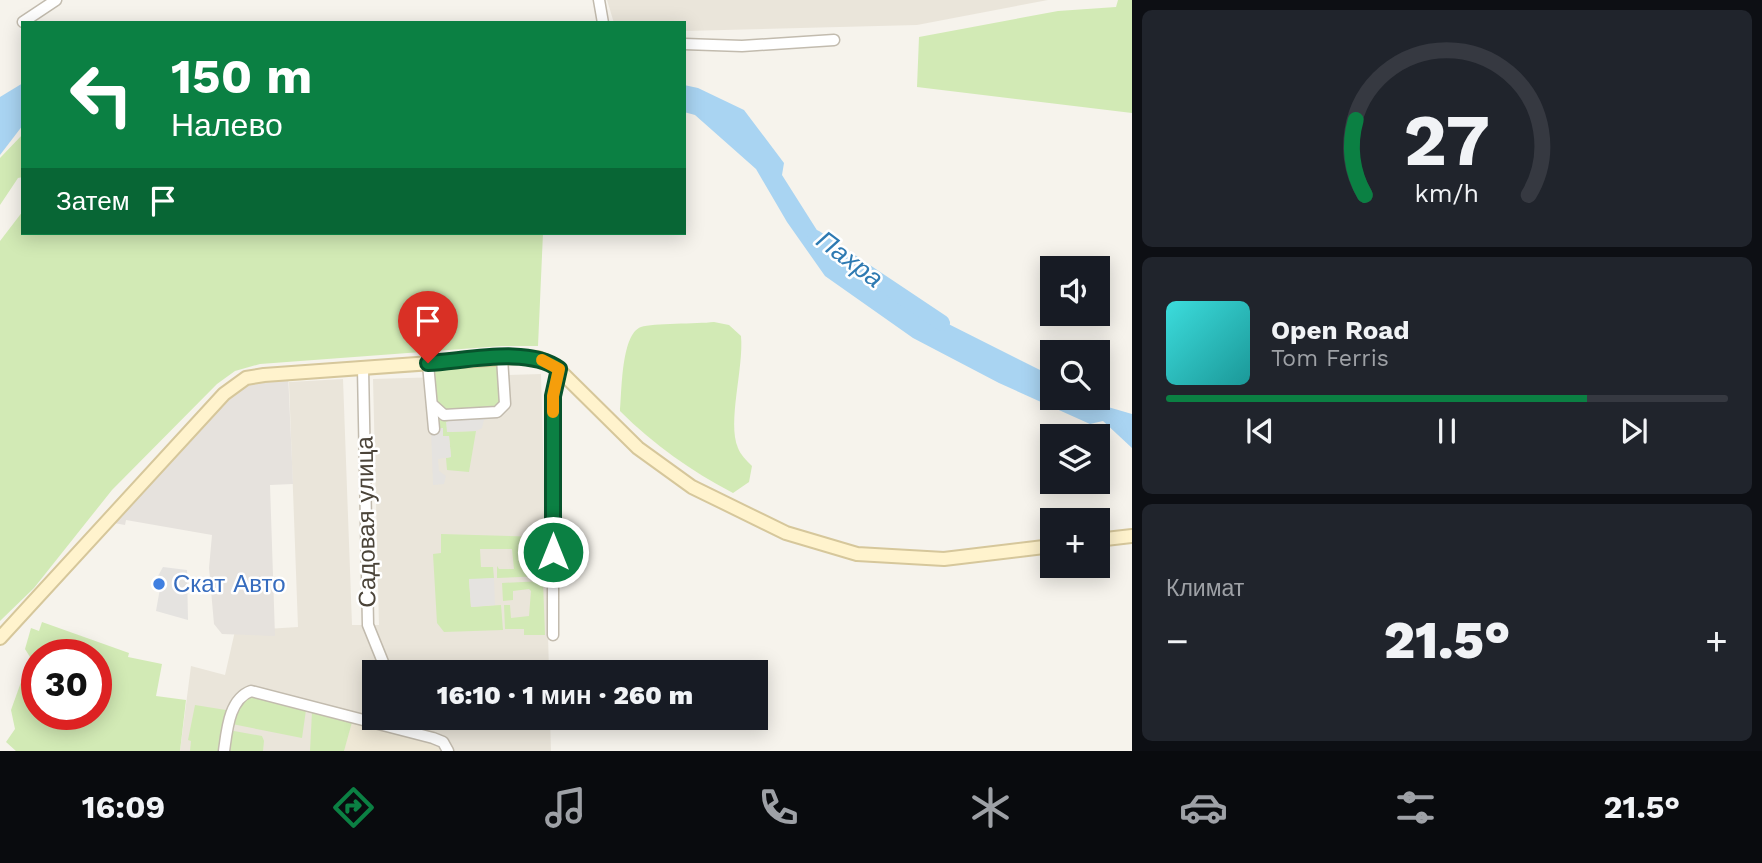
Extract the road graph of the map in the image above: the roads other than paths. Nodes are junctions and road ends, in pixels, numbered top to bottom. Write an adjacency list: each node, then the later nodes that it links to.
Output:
1 (56, 0): 3 (street)
2 (598, 0): 4 (street)
3 (24, 21)
4 (603, 21)
5 (834, 40): 6 (street)
6 (686, 44)
7 (502, 358): 8 (main road); 10 (main road); 11 (street)
8 (428, 363): 9 (main road); 11 (street)
9 (363, 368): 17 (main road); 18 (street, Садовая улица)
10 (559, 369): 15 (main road); 16 (street)
11 (434, 406): 12 (street)
12 (434, 429)
13 (1132, 536): 14 (main road)
14 (1110, 539)
15 (1040, 547)
16 (553, 635)
17 (0, 638)
18 (382, 660)
19 (362, 716): 21 (street)
20 (409, 730): 22 (street)
21 (225, 751)
22 (449, 751)

